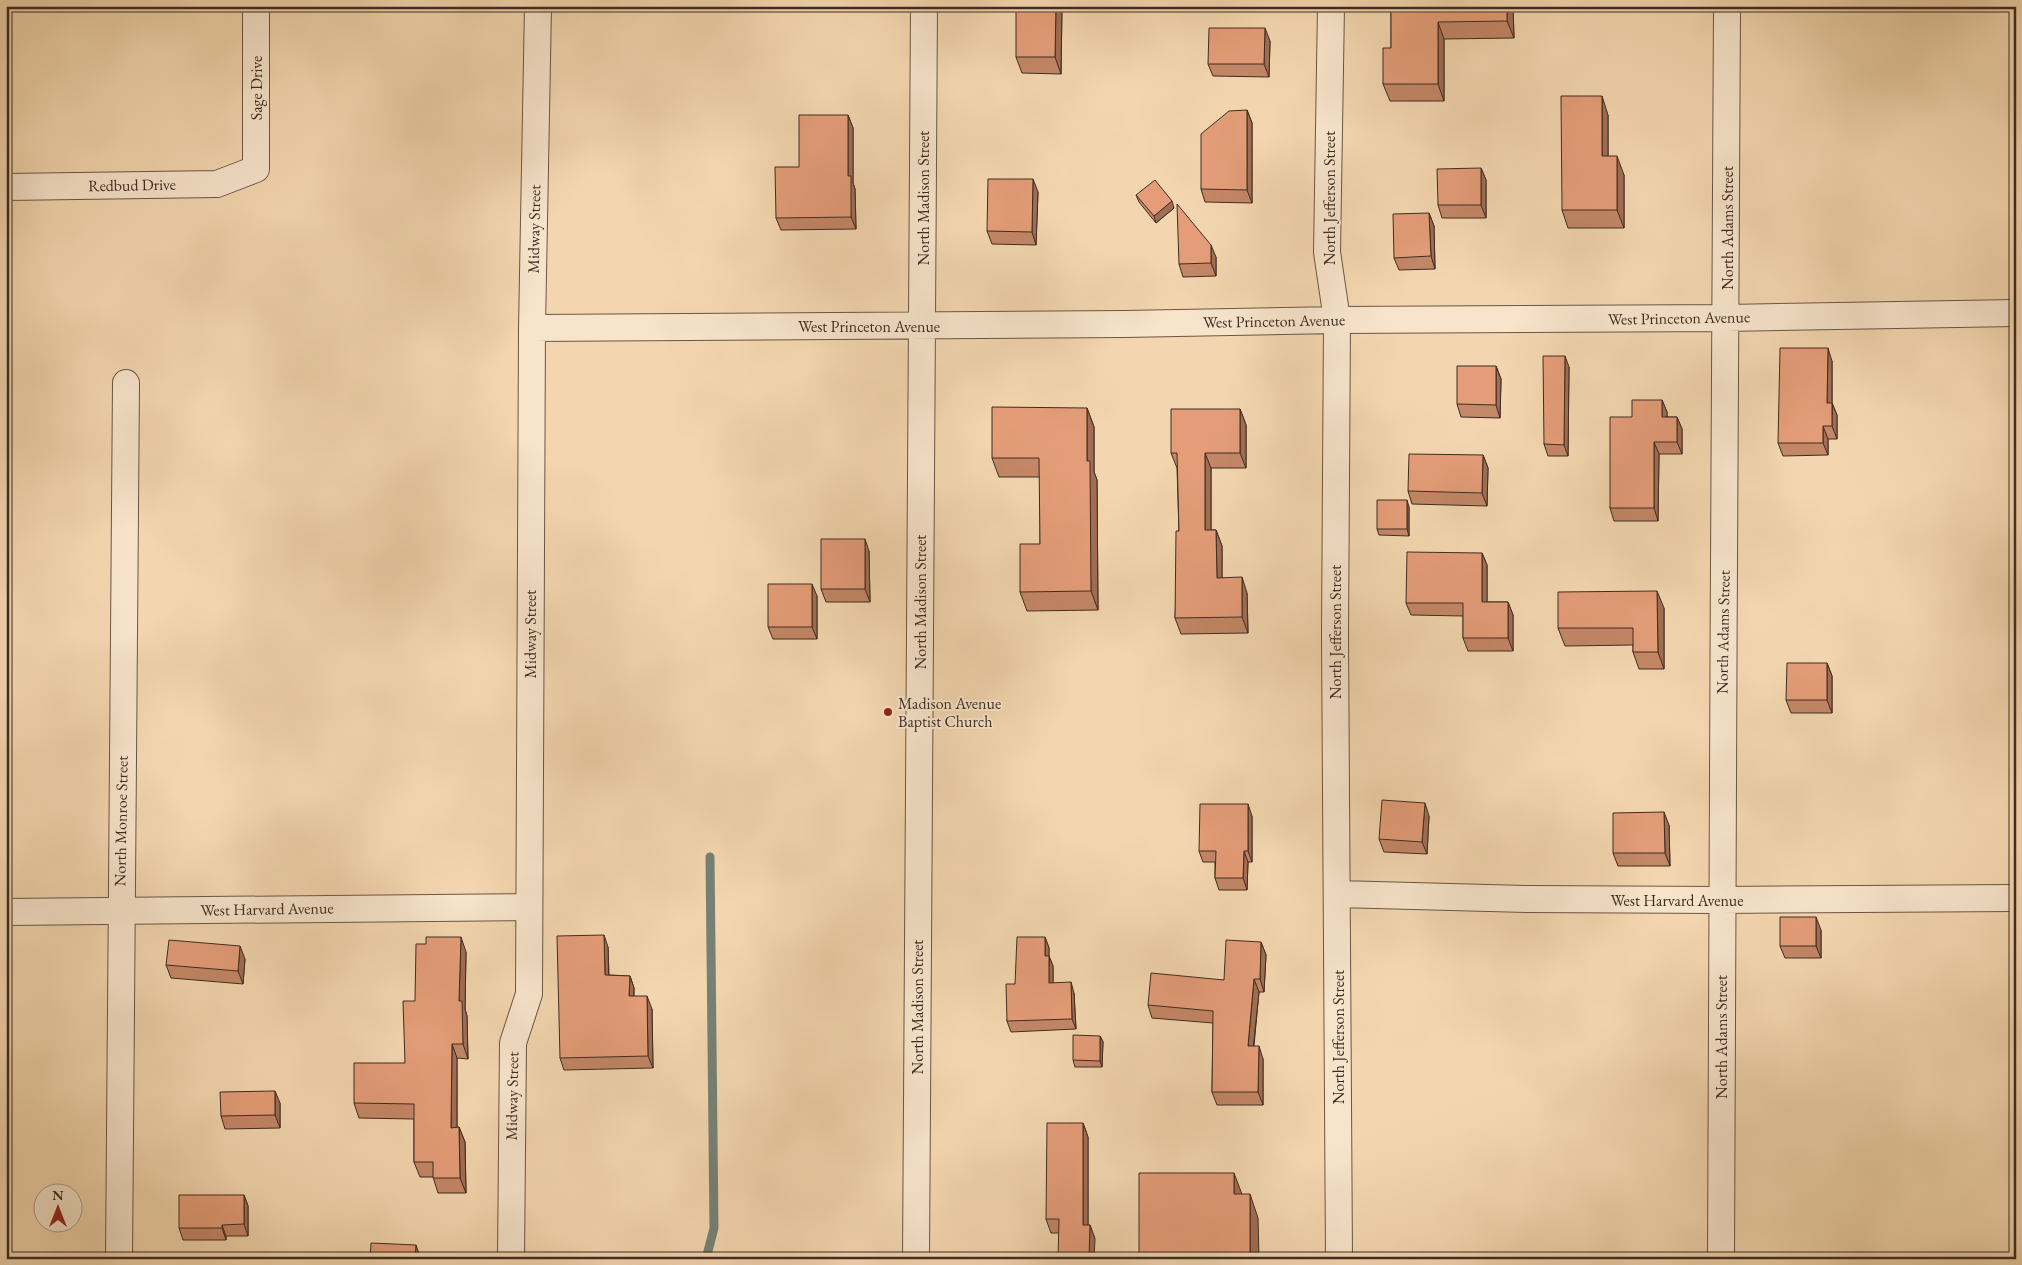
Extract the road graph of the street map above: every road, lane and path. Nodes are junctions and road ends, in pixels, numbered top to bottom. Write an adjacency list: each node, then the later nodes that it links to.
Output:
1 (256, 6): 6 (street, Sage Drive)
2 (538, 6): 12 (street, Midway Street)
3 (924, 6): 11 (street, North Madison Street)
4 (1330, 6): 10 (street, North Jefferson Street)
5 (1727, 6): 9 (street, North Adams Street)
6 (256, 169): 7 (street, Redbud Drive)
7 (6, 187)
8 (2016, 313): 9 (street, West Princeton Avenue)
9 (1726, 318): 10 (street, West Princeton Avenue); 16 (street, North Adams Street)
10 (1337, 320): 11 (street, West Princeton Avenue); 14 (street, North Jefferson Street)
11 (922, 325): 12 (street, West Princeton Avenue); 22 (street, North Madison Street)
12 (532, 328): 17 (street, Midway Street)
13 (126, 383): 18 (street, North Monroe Street)
14 (1338, 894): 16 (street, West Harvard Avenue); 23 (street, North Jefferson Street)
15 (2016, 898): 16 (street, West Harvard Avenue)
16 (1721, 900): 24 (street, North Adams Street)
17 (529, 907): 18 (street, West Harvard Avenue); 21 (street, Midway Street)
18 (121, 911): 19 (street, West Harvard Avenue); 20 (street, North Monroe Street)
19 (6, 912)
20 (119, 1259)
21 (510, 1259)
22 (916, 1259)
23 (1339, 1259)
24 (1721, 1259)

